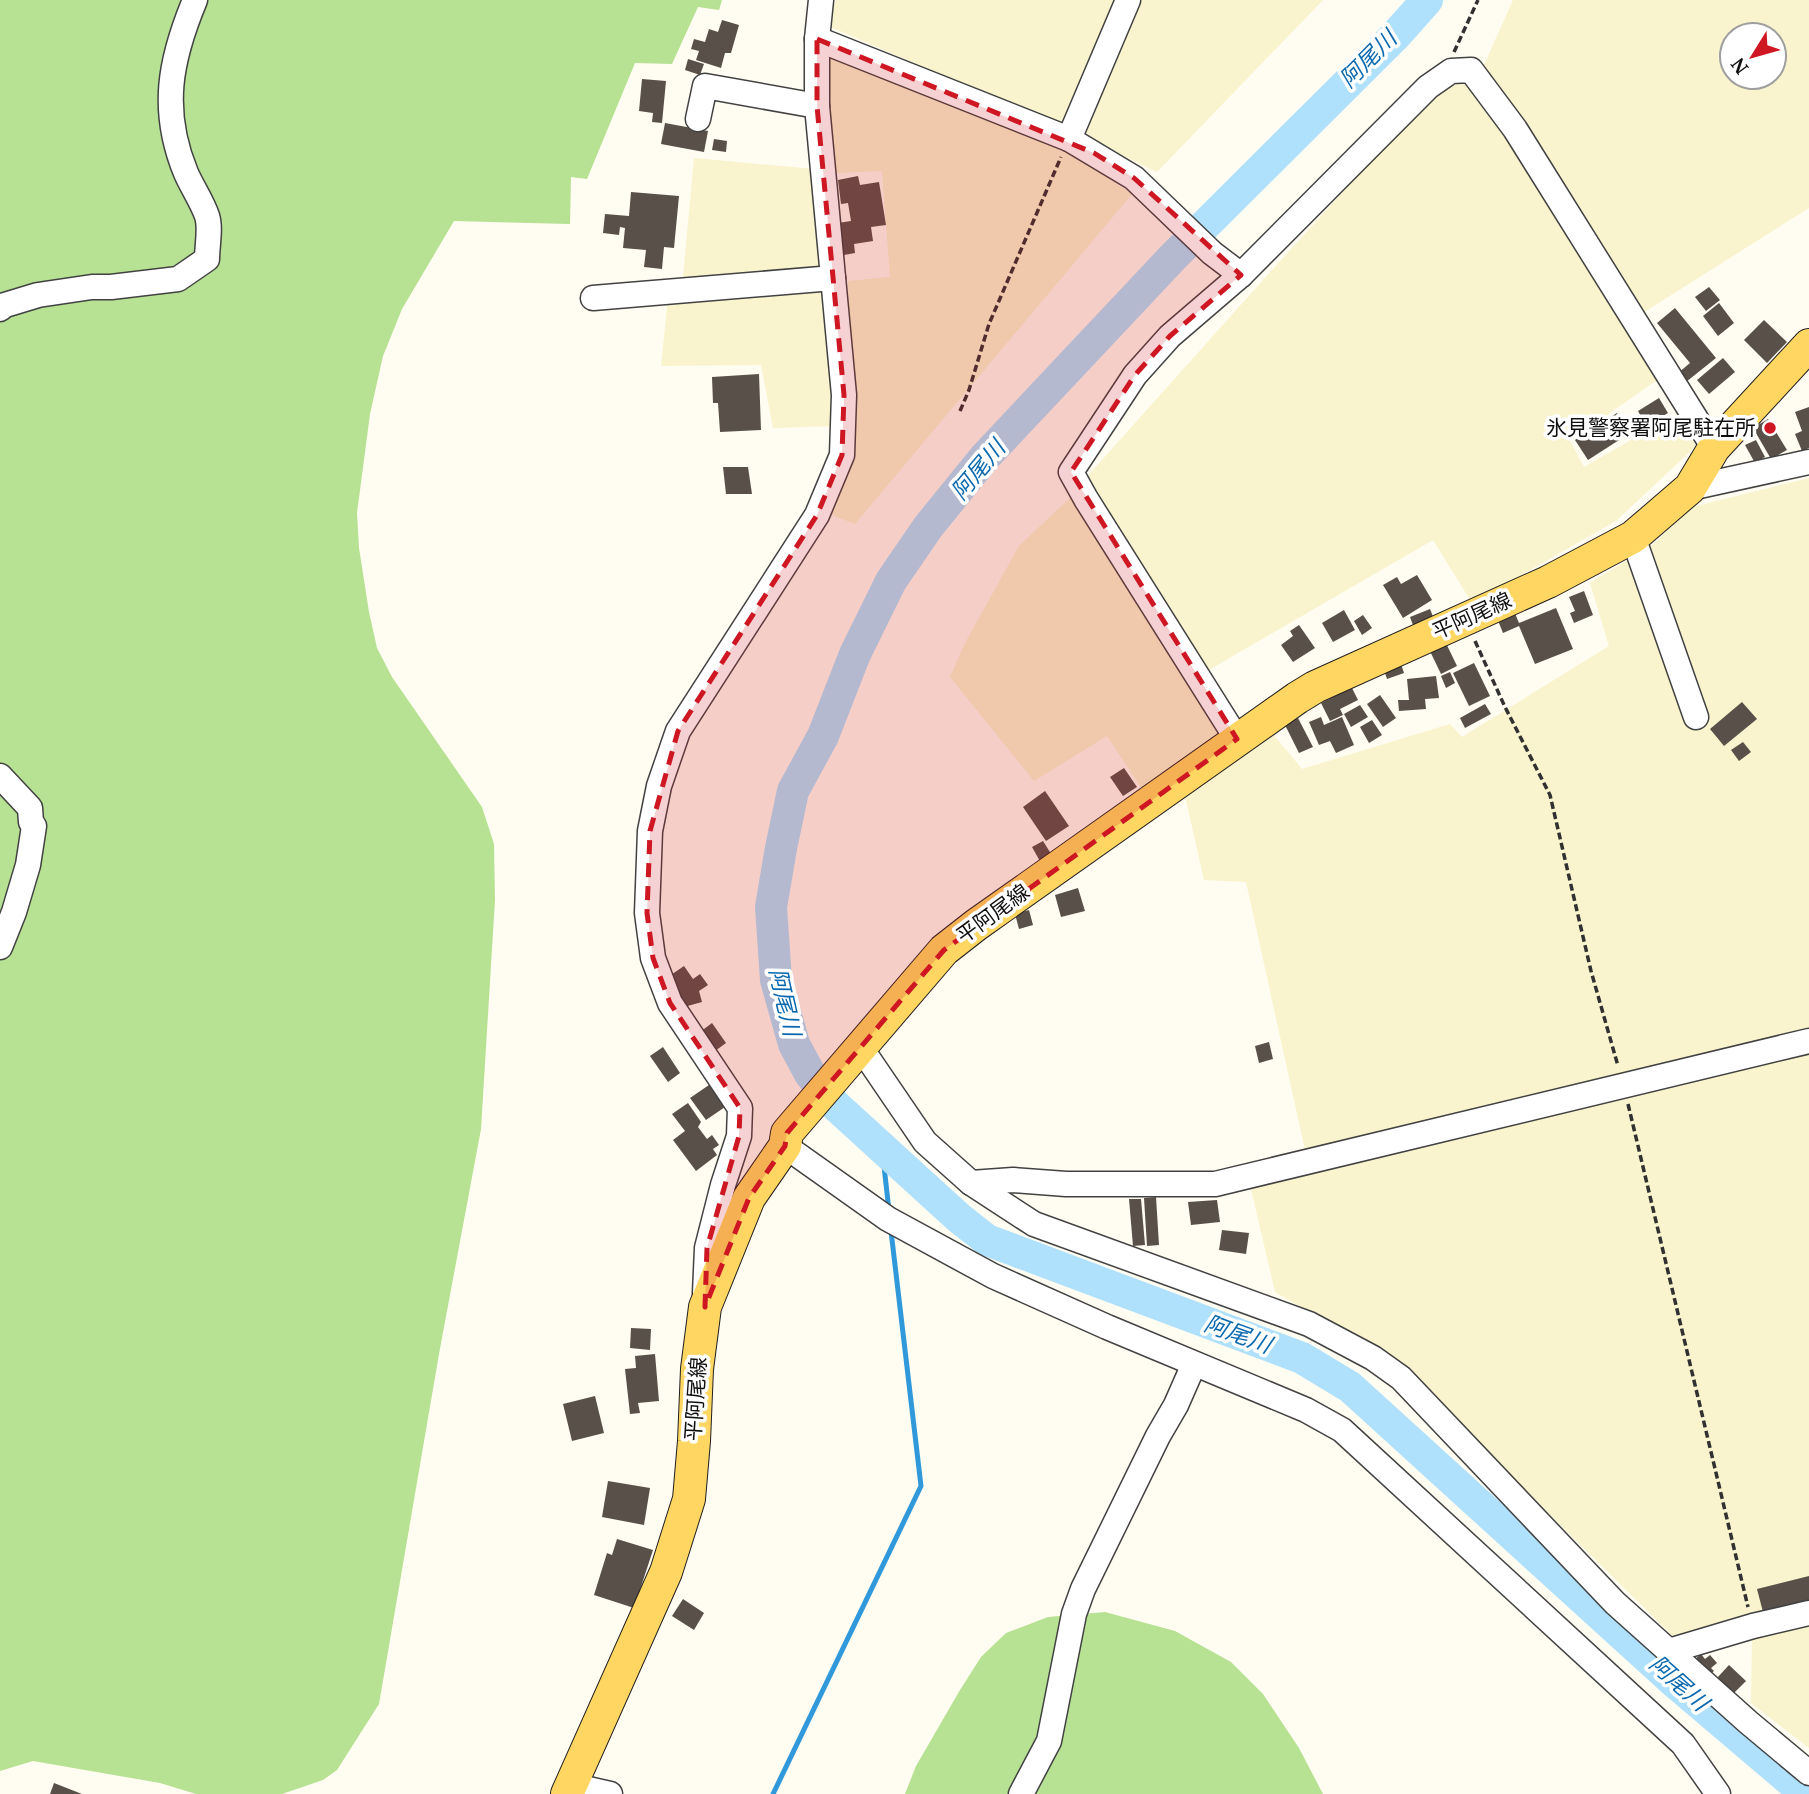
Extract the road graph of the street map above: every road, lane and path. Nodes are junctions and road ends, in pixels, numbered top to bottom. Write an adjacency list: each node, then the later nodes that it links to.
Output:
1 (195, 0): 13 (street)
2 (821, 0): 5 (street)
3 (1128, 0): 9 (street)
4 (1478, 0): 6 (path)
5 (817, 39): 7 (street); 9 (street)
6 (1451, 71): 10 (street); 16 (street)
7 (817, 106): 8 (street); 11 (street)
8 (698, 119)
9 (1069, 139): 10 (street); 15 (path)
10 (1241, 275): 22 (street)
11 (833, 278): 12 (street); 30 (street)
12 (593, 298)
13 (0, 309)
14 (1809, 345): 16 (main road, 平阿尾線)
15 (960, 411)
16 (1714, 448): 18 (main road, 平阿尾線)
17 (1809, 462): 18 (street)
18 (1690, 488): 19 (main road, 平阿尾線)
19 (1633, 537): 20 (main road, 平阿尾線); 21 (street)
20 (1466, 619): 22 (main road, 平阿尾線); 27 (path)
21 (1696, 717)
22 (1237, 739): 26 (main road, 平阿尾線)
23 (0, 776): 24 (street)
24 (0, 947)
25 (1809, 1041): 27 (street)
26 (857, 1052): 28 (main road, 平阿尾線); 29 (street)
27 (1623, 1085): 29 (street); 33 (path)
28 (786, 1140): 30 (main road, 平阿尾線); 31 (street)
29 (971, 1182): 34 (street)
30 (705, 1307): 36 (main road, 平阿尾線)
31 (1194, 1364): 38 (street); 39 (street)
32 (1809, 1613): 33 (street)
33 (1753, 1626): 34 (street)
34 (1669, 1651): 35 (street)
35 (1809, 1773)
36 (569, 1789): 37 (street)
37 (610, 1794)
38 (1021, 1794)
39 (1718, 1794)

